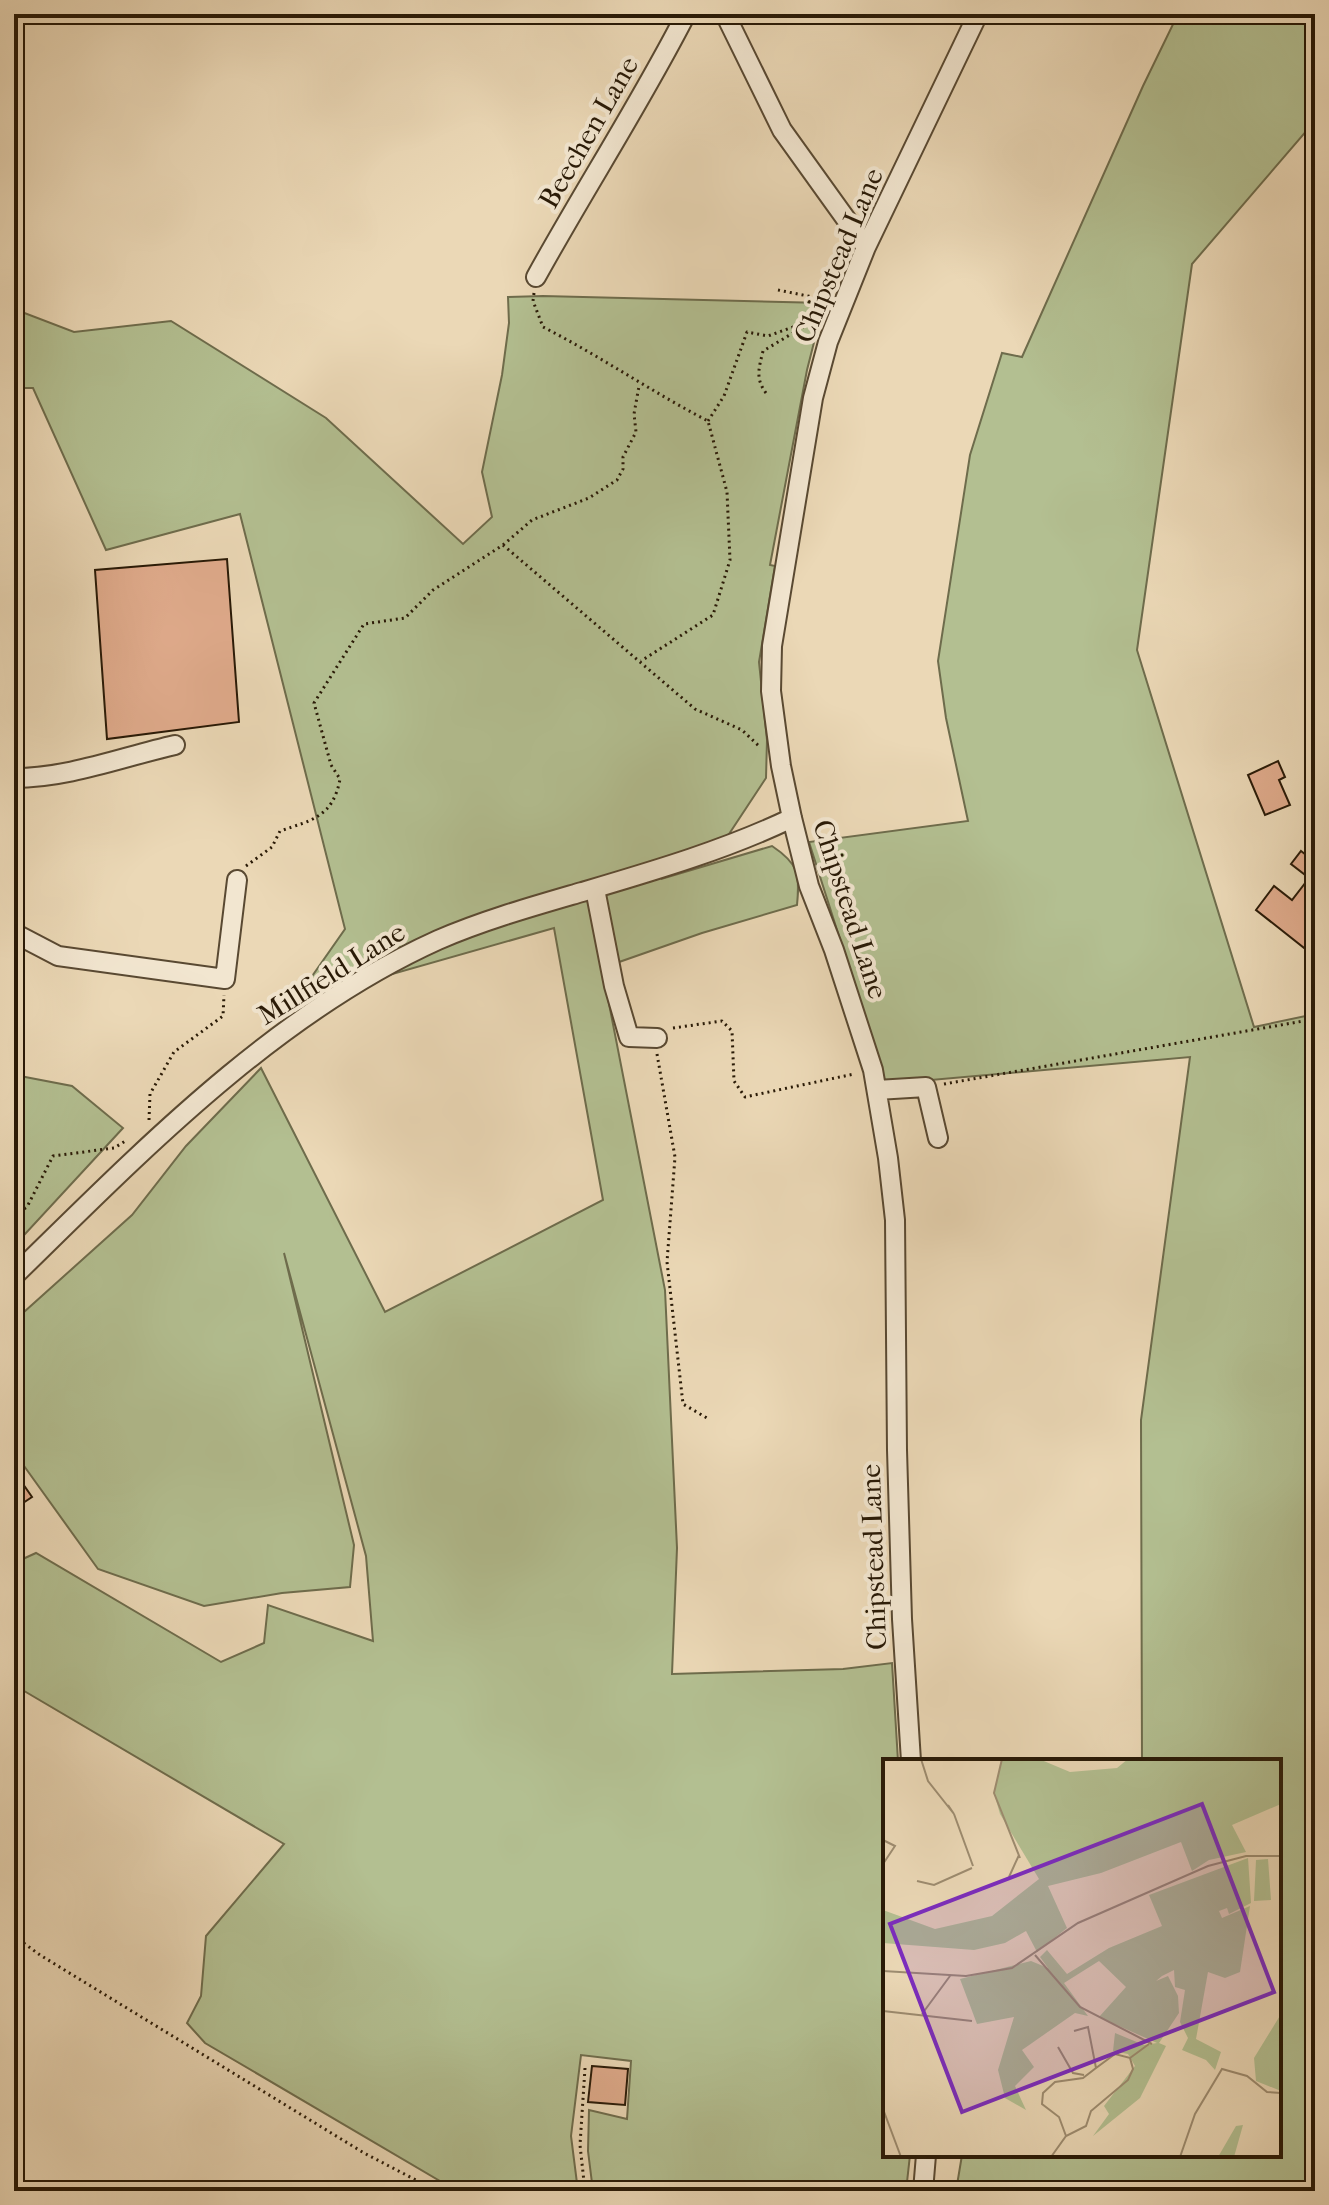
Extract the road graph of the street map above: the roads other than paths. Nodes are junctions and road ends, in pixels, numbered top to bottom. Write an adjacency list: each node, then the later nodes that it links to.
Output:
1 (686, 14): 5 (street, Beechen Lane)
2 (725, 14): 4 (street)
3 (978, 14): 4 (street, Chipstead Lane)
4 (866, 247): 8 (street, Chipstead Lane)
5 (536, 277)
6 (175, 745): 7 (street)
7 (14, 778)
8 (792, 818): 10 (street, Millfield Lane); 13 (street, Chipstead Lane)
9 (237, 880): 11 (street)
10 (595, 889): 12 (street); 15 (street, Millfield Lane)
11 (14, 933)
12 (657, 1038)
13 (877, 1090): 14 (street); 16 (street, Chipstead Lane)
14 (938, 1138)
15 (14, 1276)
16 (911, 1759)
17 (926, 2157): 18 (street)
18 (923, 2191)

